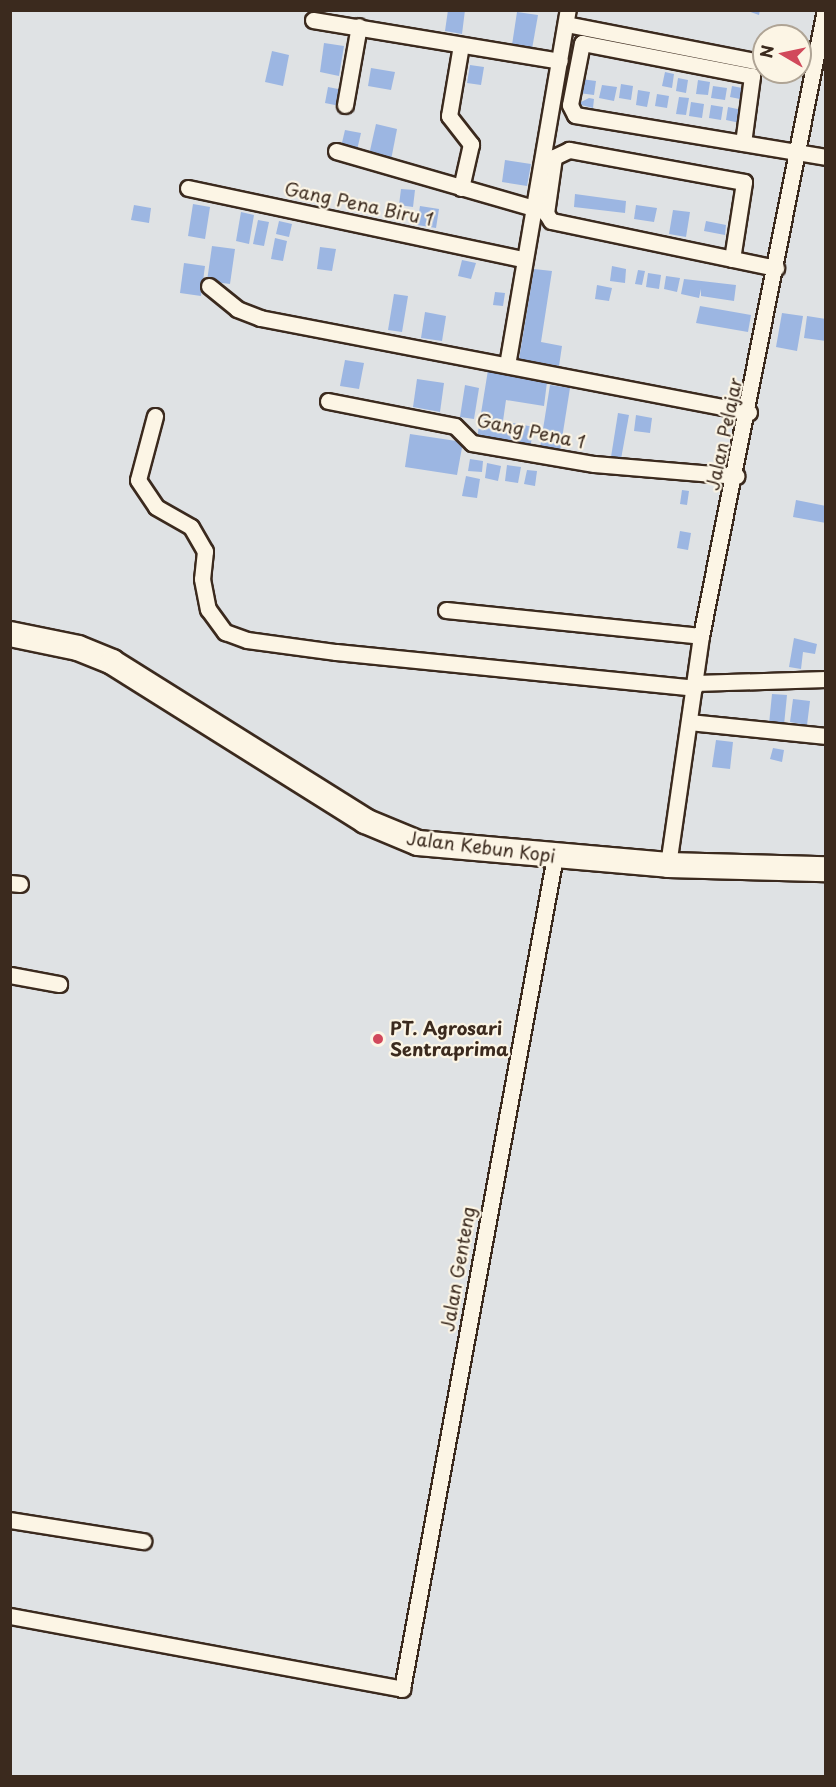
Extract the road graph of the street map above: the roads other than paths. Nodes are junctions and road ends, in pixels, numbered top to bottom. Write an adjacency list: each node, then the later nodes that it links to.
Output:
1 (825, 10): 6 (street, Jalan Pelajar)
2 (567, 17): 7 (street); 8 (street)
3 (313, 20): 4 (street)
4 (358, 26): 5 (street); 10 (street)
5 (461, 45): 8 (street); 16 (street)
6 (812, 54)
7 (752, 60)
8 (560, 61): 17 (street)
9 (806, 84): 13 (street, Jalan Pelajar)
10 (345, 105)
11 (742, 143): 11 (street); 13 (street)
12 (336, 151): 16 (street)
13 (799, 153): 14 (street); 20 (street, Jalan Pelajar)
14 (825, 157)
15 (188, 188): 18 (street, Gang Pena Biru 1)
16 (461, 188): 17 (street)
17 (530, 207): 18 (street)
18 (522, 259): 22 (street)
19 (732, 259): 19 (street); 20 (street)
20 (776, 268): 24 (street, Jalan Pelajar)
21 (210, 286): 22 (street)
22 (507, 364): 24 (street)
23 (328, 401): 26 (street, Gang Pena 1)
24 (749, 412): 26 (street, Jalan Pelajar)
25 (155, 416): 31 (street)
26 (736, 476): 29 (street, Jalan Pelajar)
27 (446, 610): 29 (street)
28 (10, 634): 34 (main road, Jalan Kebun Kopi)
29 (700, 636): 31 (street, Jalan Pelajar)
30 (825, 679): 31 (street)
31 (694, 685): 32 (street, Jalan Pelajar)
32 (689, 722): 33 (street); 35 (street, Jalan Pelajar)
33 (825, 735)
34 (555, 856): 35 (main road, Jalan Kebun Kopi); 41 (street, Jalan Genteng)
35 (668, 866): 36 (main road, Jalan Kebun Kopi)
36 (825, 869)
37 (10, 975): 38 (street)
38 (60, 984)
39 (10, 1520): 40 (street)
40 (143, 1541)
41 (10, 1616)

